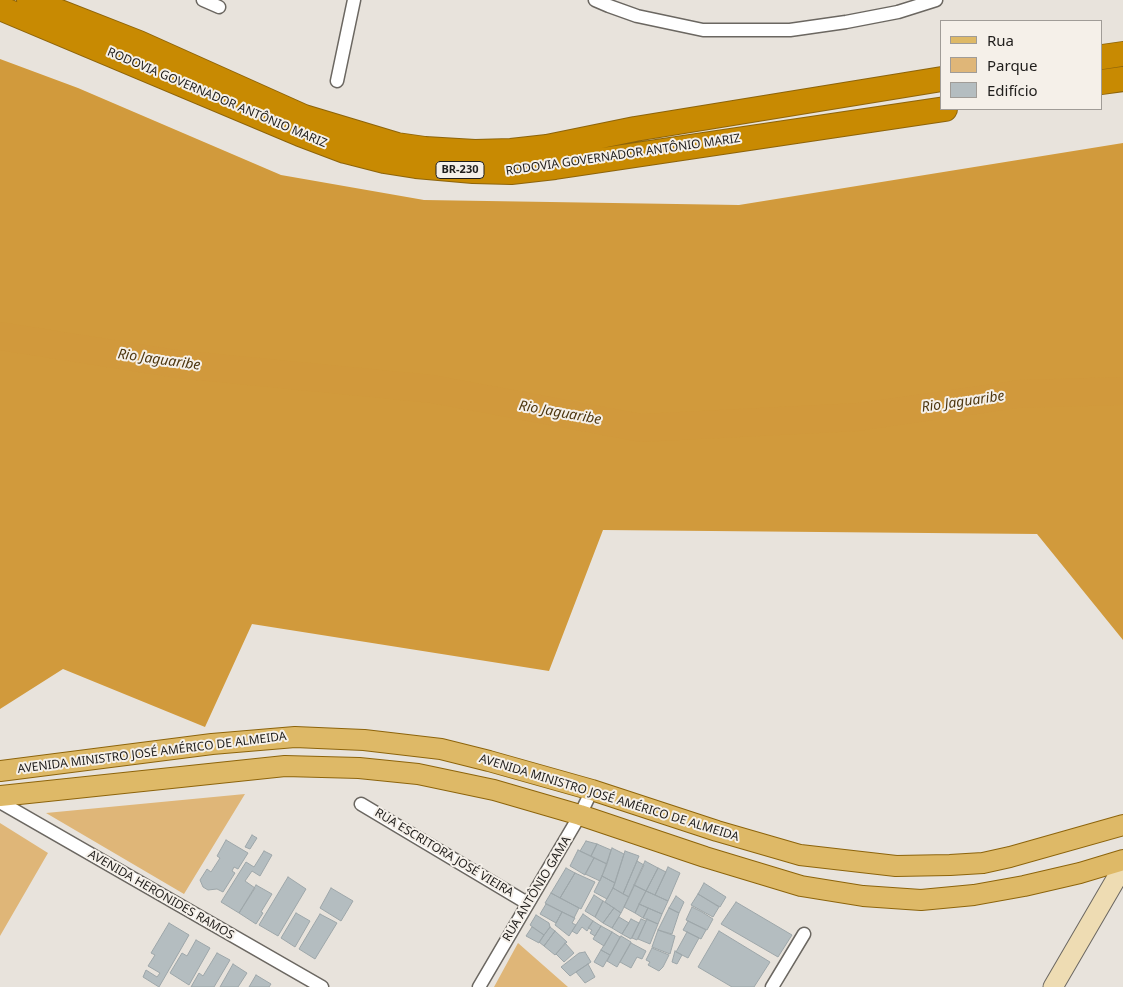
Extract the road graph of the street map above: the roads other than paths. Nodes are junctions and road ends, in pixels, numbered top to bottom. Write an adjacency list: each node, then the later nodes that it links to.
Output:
1 (29, 0): 11 (highway, RODOVIA GOVERNADOR ANTÔNIO MARIZ / BR-230)
2 (203, 0): 6 (street)
3 (354, 0): 12 (street)
4 (596, 0): 5 (street)
5 (936, 0)
6 (219, 7)
7 (0, 8): 14 (highway, RODOVIA GOVERNADOR ANTÔNIO MARIZ / BR-230)
8 (1123, 54): 9 (highway)
9 (1103, 57)
10 (1123, 79): 13 (highway)
11 (940, 80)
12 (337, 81)
13 (1103, 82)
14 (940, 110)
15 (0, 771): 16 (main road, AVENIDA MINISTRO JOSÉ AMÉRICO DE ALMEIDA)
16 (592, 790): 20 (street, RUA ANTÔNIO GAMA); 22 (main road, AVENIDA MINISTRO JOSÉ AMÉRICO DE ALMEIDA)
17 (0, 796): 20 (main road, AVENIDA MINISTRO JOSÉ AMÉRICO DE ALMEIDA)
18 (0, 802): 28 (street, AVENIDA HERONIDES RAMOS)
19 (360, 804): 26 (street, RUA ESCRITORA JOSÉ VIEIRA)
20 (580, 815): 25 (main road, AVENIDA MINISTRO JOSÉ AMÉRICO DE ALMEIDA); 26 (street, RUA ANTÔNIO GAMA)
21 (1123, 826): 22 (main road, AVENIDA MINISTRO JOSÉ AMÉRICO DE ALMEIDA)
22 (1010, 858): 25 (main road)
23 (1123, 860): 25 (main road, AVENIDA MINISTRO JOSÉ AMÉRICO DE ALMEIDA)
24 (1123, 867): 31 (main road)
25 (1024, 886)
26 (528, 903): 29 (street, RUA ANTÔNIO GAMA)
27 (804, 934): 30 (street)
28 (322, 987)
29 (479, 987)
30 (772, 987)
31 (1053, 987)

